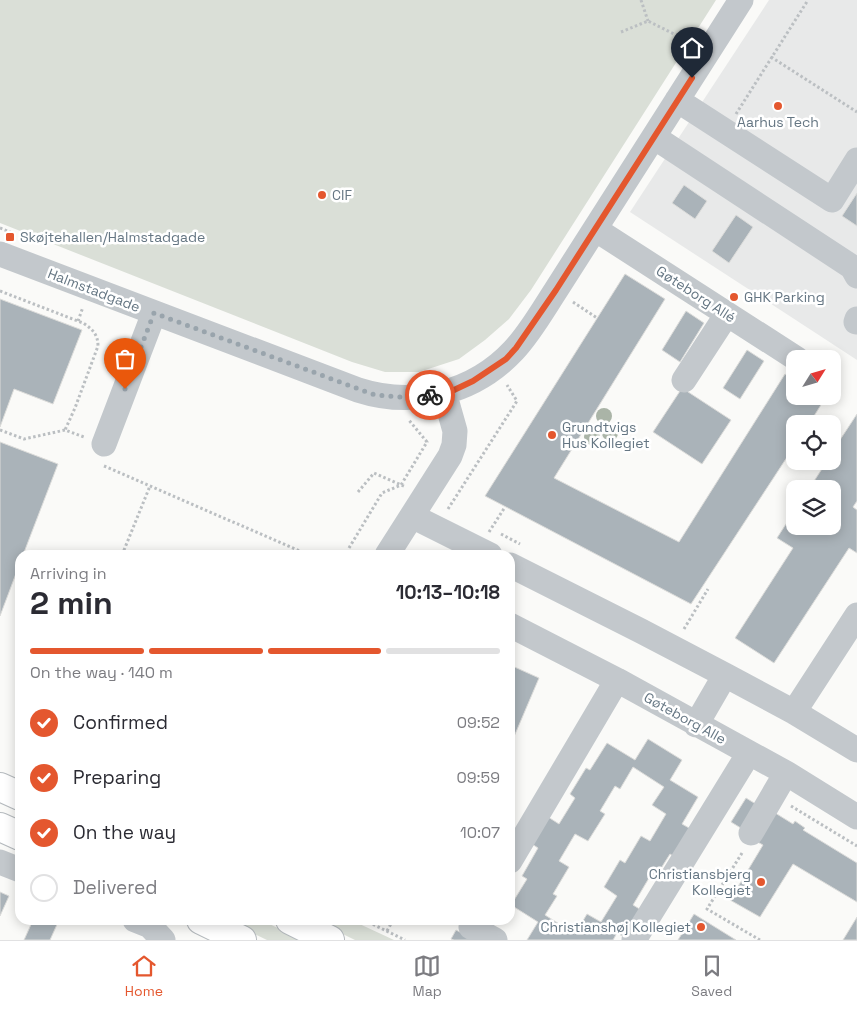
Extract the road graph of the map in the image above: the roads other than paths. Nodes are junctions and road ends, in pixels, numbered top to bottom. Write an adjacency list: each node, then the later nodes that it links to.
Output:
1 (741, 0): 2 (street, Halmstadgade)
2 (677, 100): 3 (street, Halmstadgade); 4 (street)
3 (654, 137): 5 (street, Halmstadgade); 7 (street)
4 (857, 160)
5 (595, 229): 9 (street, Gøteborg Allé); 12 (street, Halmstadgade)
6 (0, 254): 8 (street, Halmstadgade)
7 (855, 269)
8 (154, 313): 12 (street, Halmstadgade); 13 (street)
9 (727, 314): 10 (street, Gøteborg Allé); 11 (street)
10 (786, 352)
11 (684, 380)
12 (444, 392): 14 (street)
13 (100, 454)
14 (412, 516): 15 (street); 16 (street)
15 (390, 550)
16 (481, 550)
17 (515, 568): 20 (street)
18 (857, 615): 22 (street)
19 (515, 628): 21 (street, Gøteborg Alle)
20 (725, 675): 22 (street); 23 (street)
21 (617, 680): 23 (street, Gøteborg Alle); 33 (street)
22 (794, 712): 24 (street)
23 (696, 725): 25 (street, Gøteborg Alle)
24 (857, 750)
25 (749, 753): 26 (street, Gøteborg Alle); 42 (street)
26 (786, 773): 29 (street, Gøteborg Alle); 31 (street)
27 (0, 787): 28 (main road)
28 (15, 794)
29 (857, 817)
30 (0, 827): 32 (main road)
31 (751, 833)
32 (15, 834)
33 (515, 853)
34 (0, 862): 35 (street)
35 (15, 868)
36 (211, 925): 39 (main road)
37 (300, 925): 40 (main road)
38 (472, 925): 41 (street)
39 (242, 940)
40 (330, 940)
41 (495, 940)
42 (634, 940)

